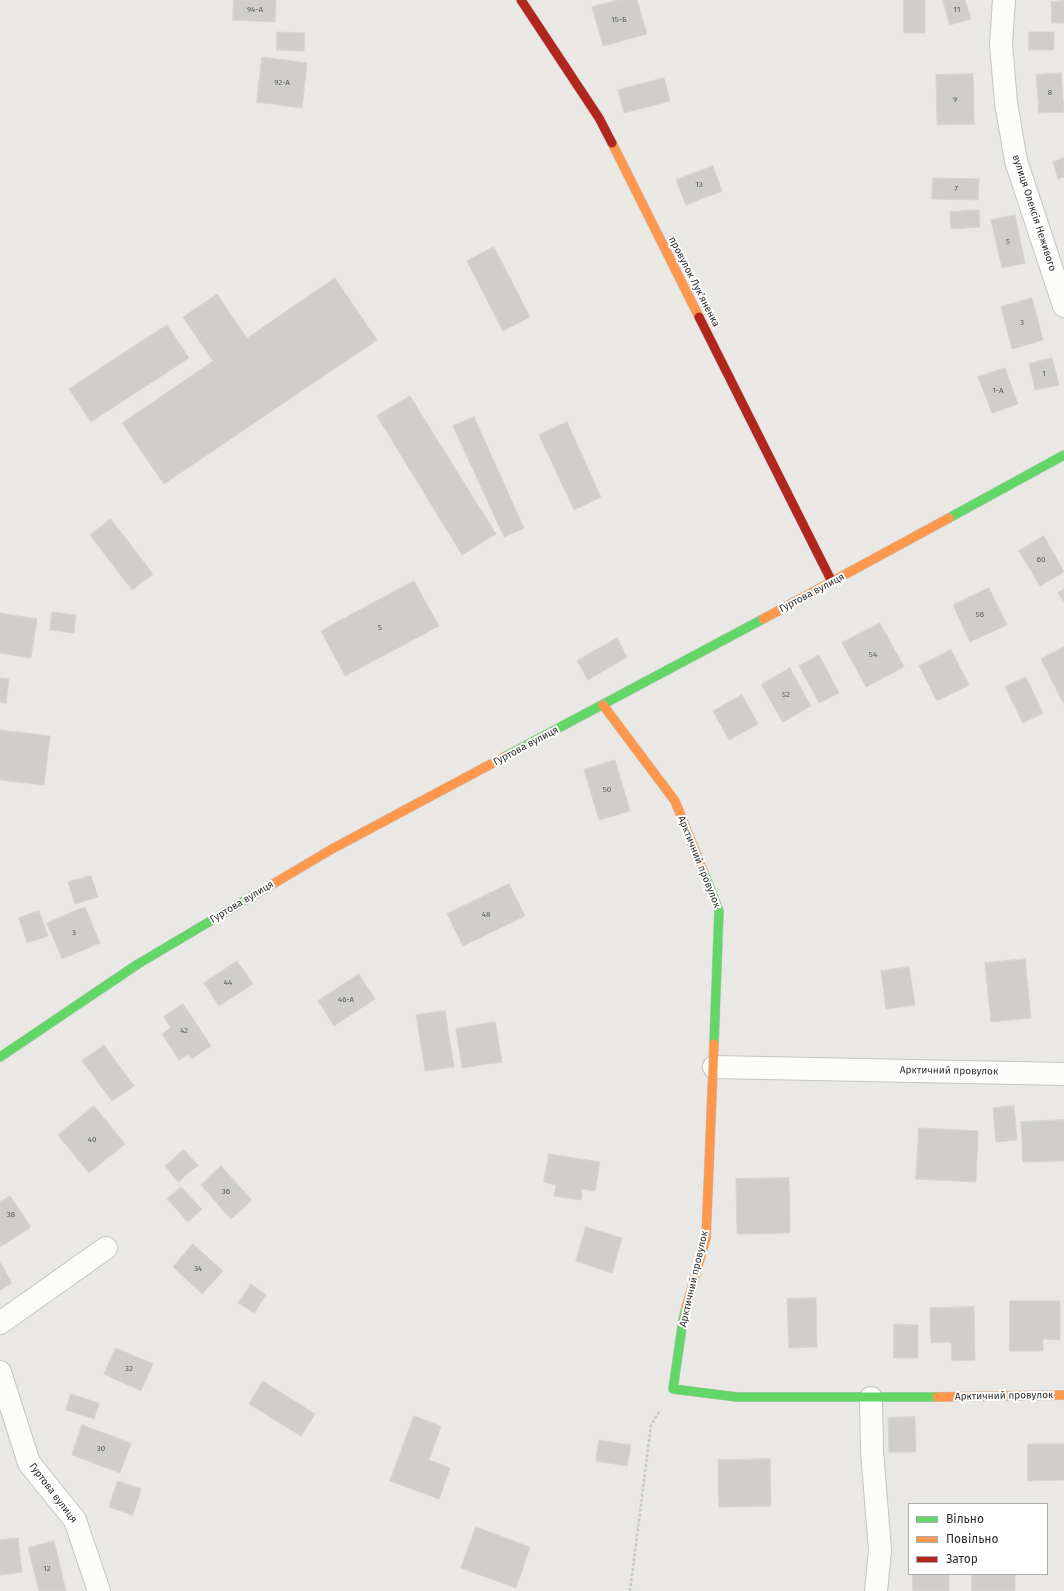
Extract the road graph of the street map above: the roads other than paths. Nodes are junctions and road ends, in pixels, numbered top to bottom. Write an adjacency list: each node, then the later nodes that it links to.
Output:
1 (522, 0): 5 (street, провулок Лукʼяненка)
2 (1004, 0): 3 (street, вулиця Олексія Неживого)
3 (1064, 306)
4 (1064, 455): 5 (street, Гуртова вулиця)
5 (832, 582): 6 (street, Гуртова вулиця)
6 (603, 706): 7 (street, Гуртова вулиця); 8 (street, Арктичний провулок)
7 (0, 1057)
8 (714, 1067): 9 (street, Арктичний провулок); 14 (street, Арктичний провулок)
9 (1064, 1074)
10 (106, 1248): 11 (street)
11 (0, 1323)
12 (0, 1372): 15 (street, Гуртова вулиця)
13 (1064, 1395): 14 (street, Арктичний провулок)
14 (871, 1398): 16 (street)
15 (99, 1591)
16 (876, 1591)

